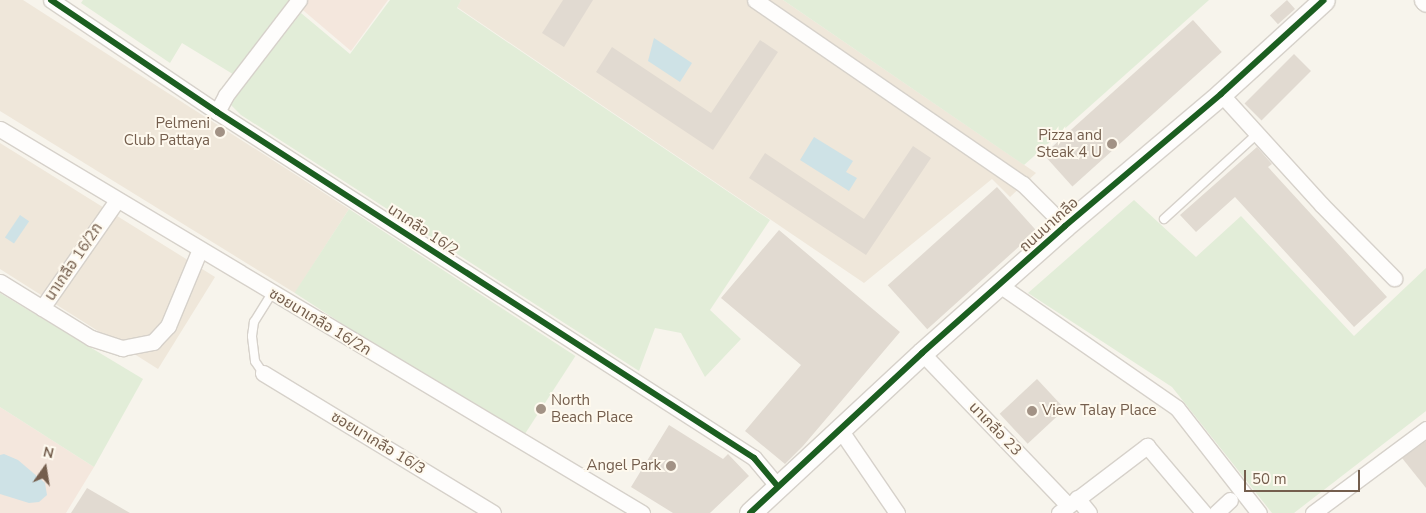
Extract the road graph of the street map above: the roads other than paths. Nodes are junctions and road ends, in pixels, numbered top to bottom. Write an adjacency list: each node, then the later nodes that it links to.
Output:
1 (51, 0): 6 (street, นาเกลือ 16/2)
2 (300, 0): 6 (street)
3 (755, 0): 11 (street)
4 (1324, 0): 5 (street, ถนนนาเกลือ)
5 (1221, 94): 8 (street); 11 (street, ถนนนาเกลือ)
6 (217, 112): 22 (street, นาเกลือ 16/2)
7 (0, 129): 9 (street, ซอยนาเกลือ 16/2ก)
8 (1257, 134): 10 (lane); 13 (street)
9 (117, 200): 12 (street, ซอยนาเกลือ 16/2ก); 17 (street, นาเกลือ 16/2ก)
10 (1164, 218)
11 (1065, 226): 15 (street, ถนนนาเกลือ)
12 (200, 249): 16 (street, ซอยนาเกลือ 16/2ก); 17 (street)
13 (1394, 278)
14 (0, 282): 17 (street, นาเกลือ 16/2ก)
15 (1001, 286): 18 (street, ถนนนาเกลือ); 32 (street)
16 (272, 293): 19 (lane); 26 (street, ซอยนาเกลือ 16/2ก)
17 (42, 308)
18 (922, 353): 20 (street, ถนนนาเกลือ); 24 (street, นาเกลือ 23)
19 (263, 374): 25 (street, ซอยนาเกลือ 16/3)
20 (839, 428): 22 (street, ถนนนาเกลือ); 28 (street)
21 (1426, 429): 33 (street)
22 (777, 485): 27 (street, ถนนนาเกลือ)
23 (1230, 500): 31 (street)
24 (1068, 506): 29 (street, นาเกลือ 23); 30 (street)
25 (494, 513)
26 (642, 513)
27 (750, 513)
28 (897, 513)
29 (1089, 513)
30 (1204, 513)
31 (1216, 513)
32 (1259, 513)
33 (1313, 513)

